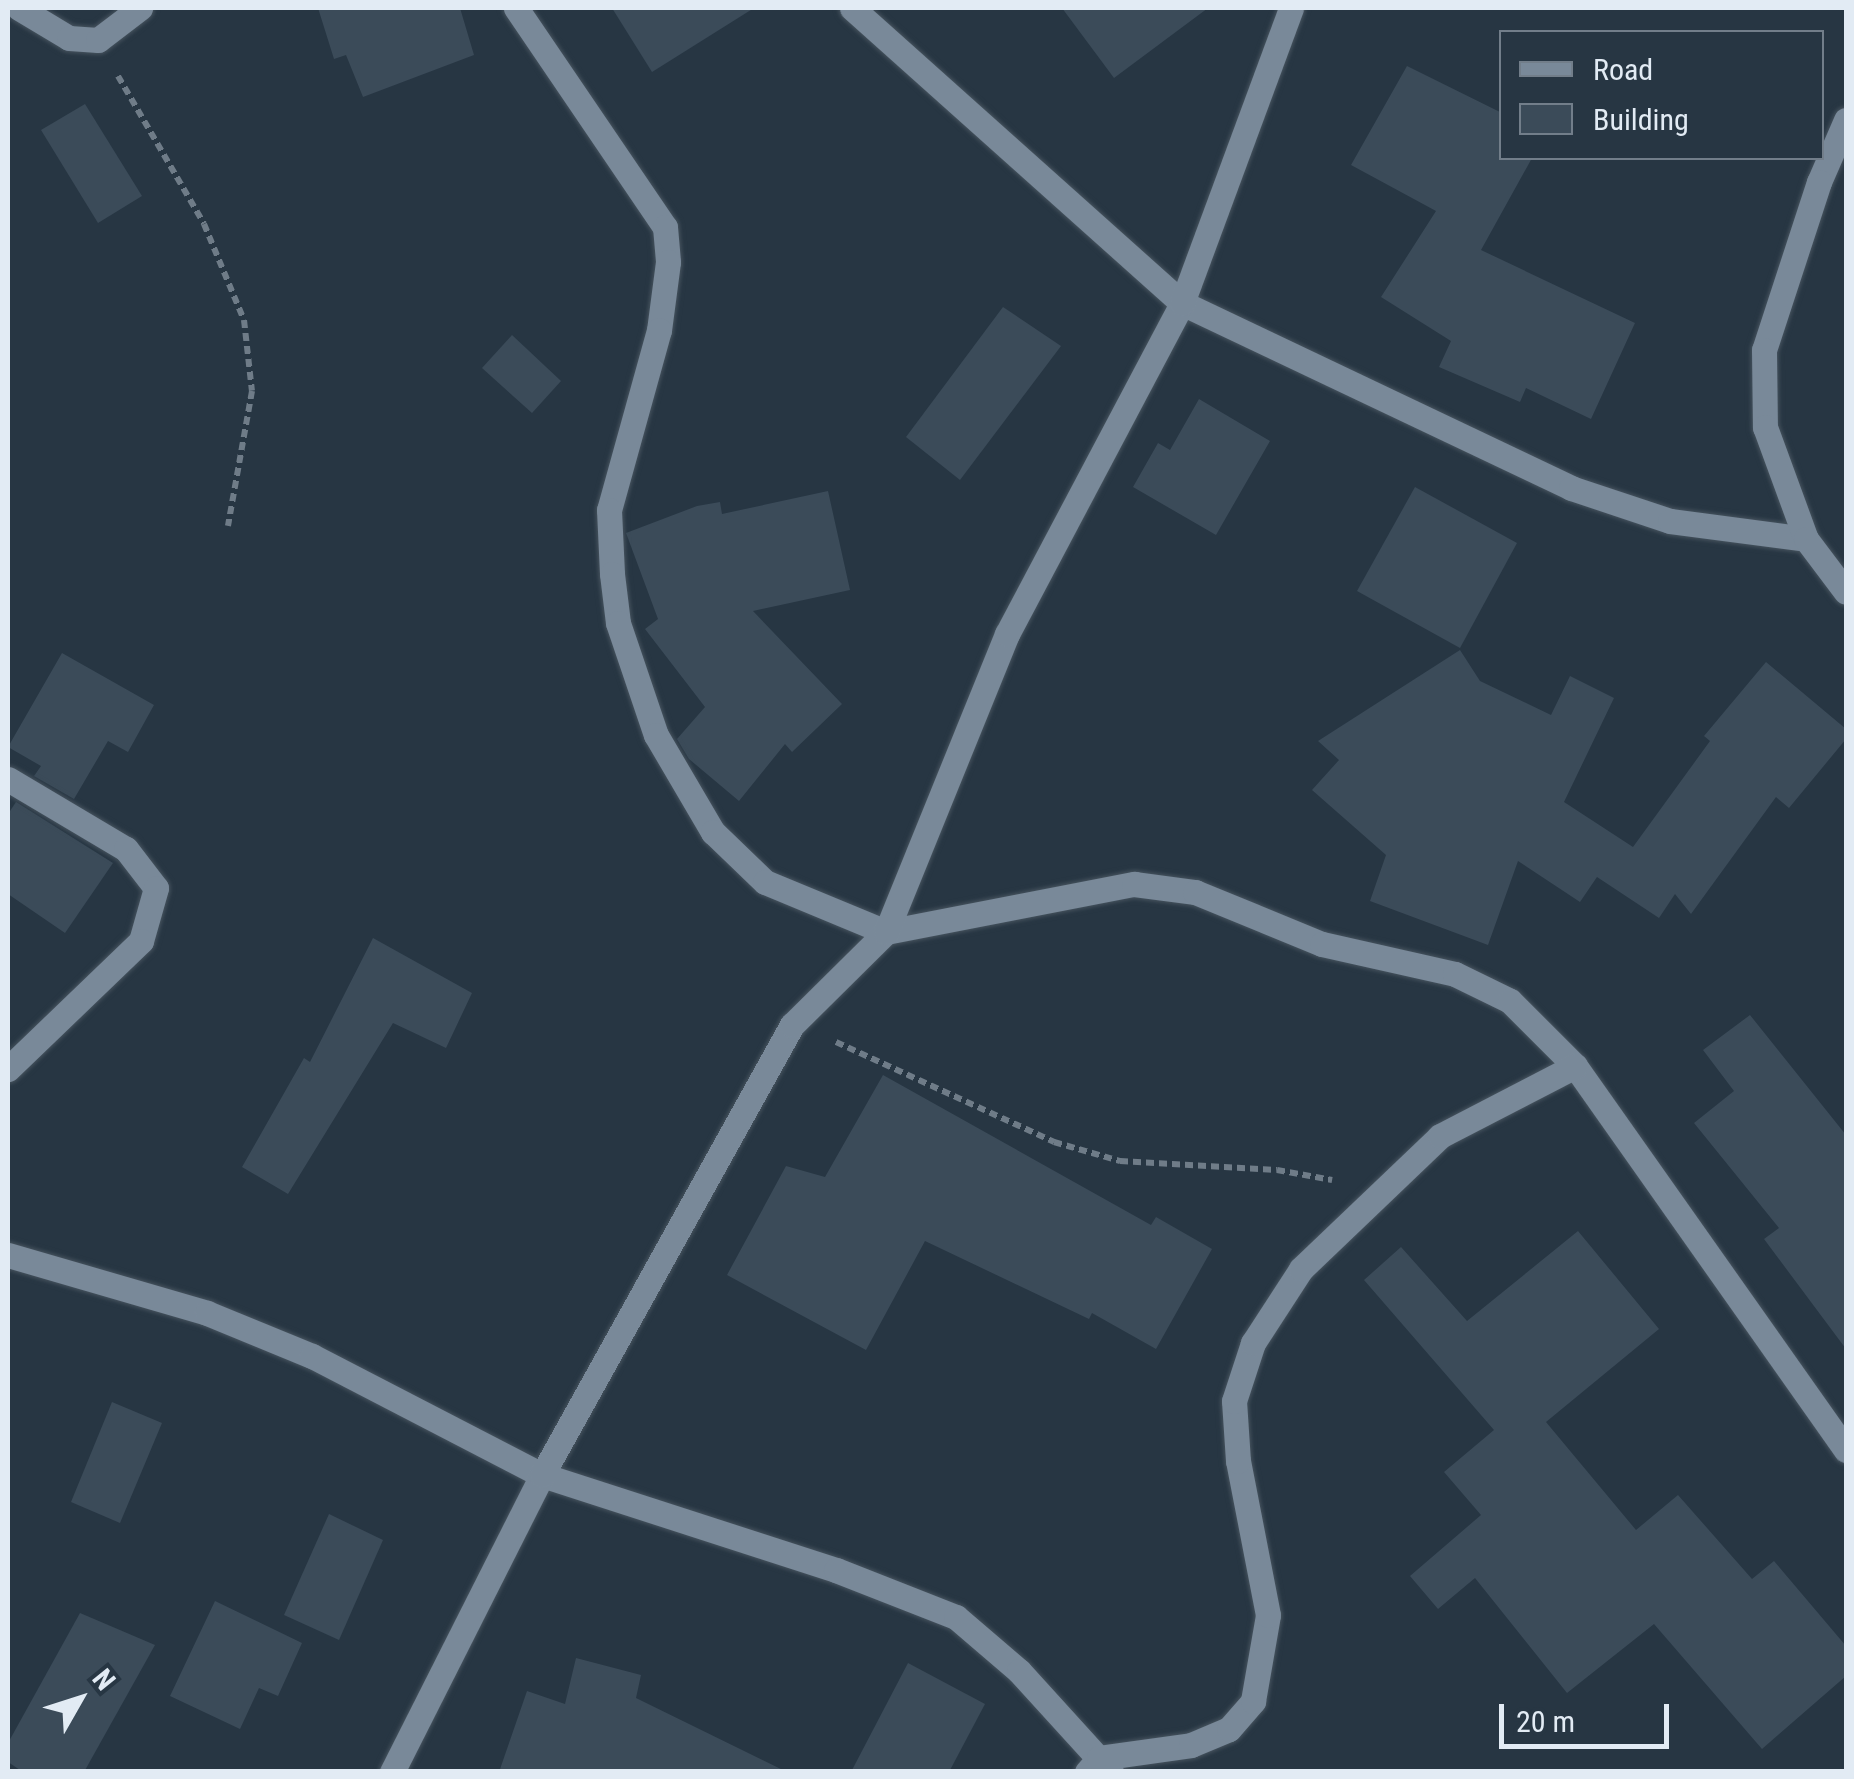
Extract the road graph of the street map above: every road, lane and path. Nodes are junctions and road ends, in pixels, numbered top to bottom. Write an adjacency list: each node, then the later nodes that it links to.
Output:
1 (19, 8): 6 (street)
2 (140, 8): 6 (street)
3 (516, 8): 13 (street)
4 (852, 8): 8 (street)
5 (1292, 8): 8 (street)
6 (98, 40): 9 (path)
7 (1846, 120): 10 (street)
8 (1182, 303): 10 (street); 13 (street)
9 (228, 526)
10 (1806, 539): 11 (street)
11 (1846, 592)
12 (8, 779): 16 (street)
13 (886, 932): 14 (street); 15 (street)
14 (792, 1025): 17 (path); 20 (street)
15 (1575, 1066): 17 (street); 19 (street)
16 (8, 1069)
17 (1382, 1189): 21 (street)
18 (8, 1255): 20 (street)
19 (1846, 1450)
20 (542, 1475): 21 (street); 22 (street)
21 (1099, 1767)
22 (392, 1772)

